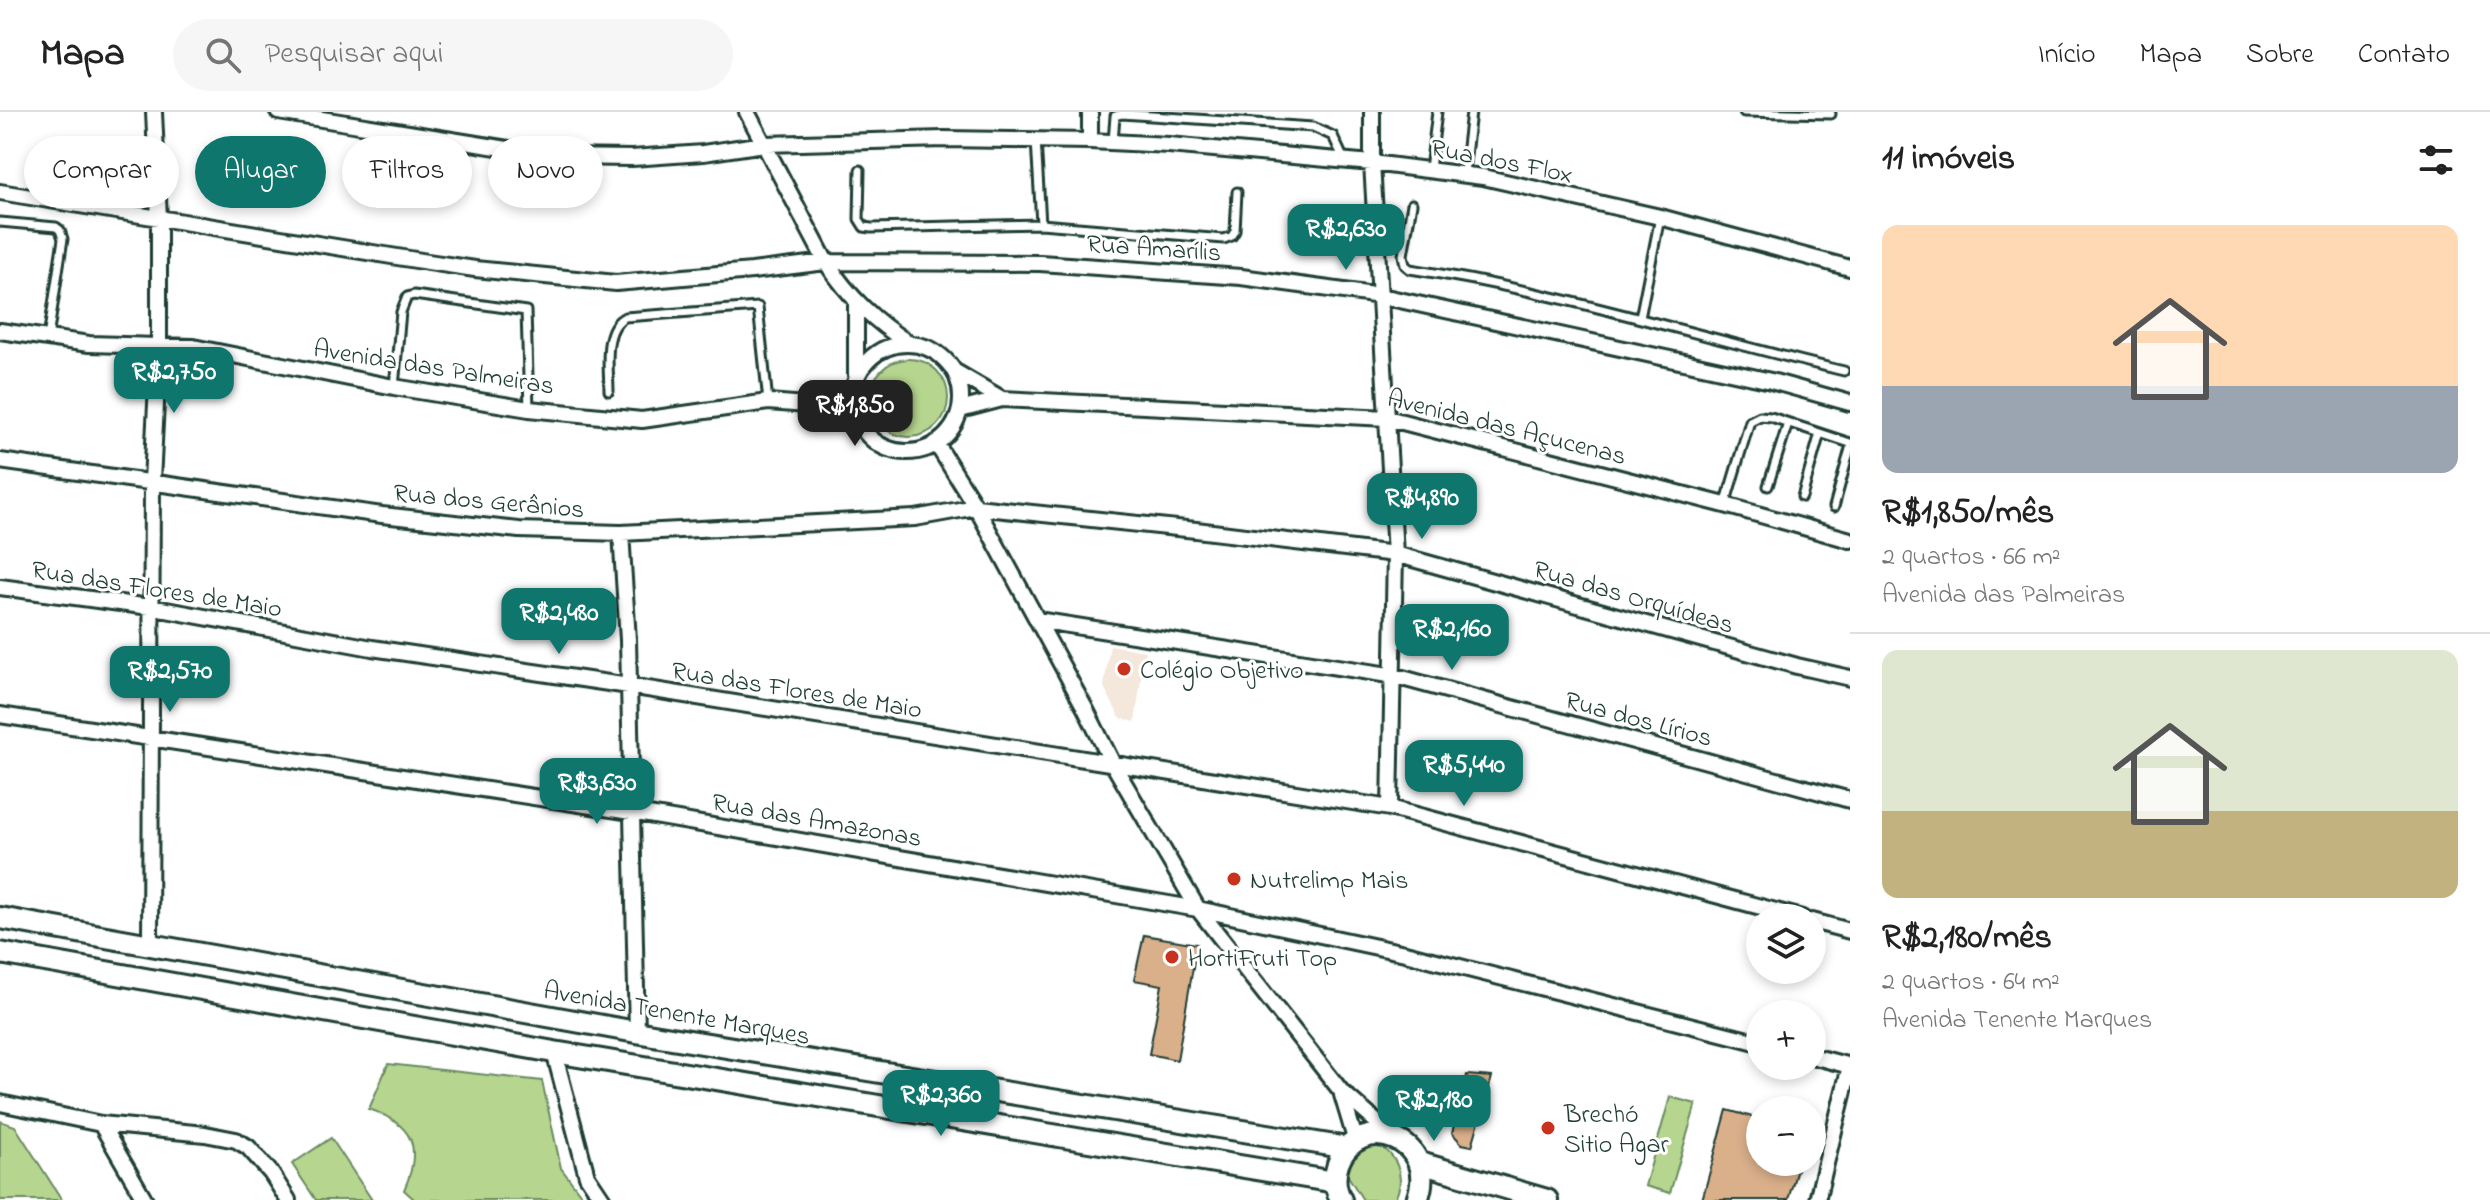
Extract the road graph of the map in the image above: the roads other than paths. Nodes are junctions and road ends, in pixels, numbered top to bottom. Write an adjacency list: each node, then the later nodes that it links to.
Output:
1 (154, 112): 23 (street)
2 (278, 112): 13 (street, Rua dos Flox)
3 (747, 112): 13 (street)
4 (1090, 112): 11 (street)
5 (1372, 112): 15 (street)
6 (1437, 112): 17 (lane)
7 (1471, 112): 18 (lane)
8 (1744, 112): 9 (lane)
9 (1831, 114)
10 (1036, 140): 11 (street, Rua dos Flox); 13 (street, Rua dos Flox); 25 (lane)
11 (1090, 141): 12 (street, Rua dos Flox)
12 (1113, 142): 14 (street, Rua dos Flox); 14 (lane)
13 (765, 144): 26 (street)
14 (1344, 160): 15 (street, Rua dos Flox)
15 (1372, 163): 17 (street, Rua dos Flox); 28 (street)
16 (860, 170): 25 (lane)
17 (1430, 170): 18 (street, Rua dos Flox)
18 (1464, 175): 22 (street, Rua dos Flox)
19 (0, 192): 23 (street, Rua Amarílis)
20 (1237, 192): 25 (lane)
21 (1412, 204): 30 (lane)
22 (1660, 217): 27 (street, Rua dos Flox); 30 (lane)
23 (159, 219): 26 (street, Rua Amarílis); 34 (street)
24 (0, 222): 32 (lane)
25 (1041, 224)
26 (826, 262): 28 (street, Rua Amarílis); 29 (street)
27 (1850, 268)
28 (1381, 296): 42 (street, Rua Amarílis); 45 (street)
29 (856, 303): 33 (street); 37 (street)
30 (1640, 318): 36 (lane)
31 (0, 331): 32 (street, Avenida das Palmeiras)
32 (48, 338): 34 (street, Avenida das Palmeiras)
33 (910, 344): 35 (street); 37 (street)
34 (159, 346): 38 (street, Avenida das Palmeiras); 53 (street)
35 (954, 371): 40 (street, Avenida das Açucenas); 44 (street)
36 (1844, 371)
37 (856, 380): 46 (street)
38 (394, 387): 43 (street, Avenida das Palmeiras); 43 (lane)
39 (609, 391): 41 (lane)
40 (1002, 399): 44 (street, Avenida das Açucenas); 45 (street, Avenida das Açucenas)
41 (768, 402): 43 (street, Avenida das Palmeiras); 46 (street, Avenida das Palmeiras)
42 (1850, 403)
43 (529, 409)
44 (960, 410): 49 (street)
45 (1387, 418): 56 (street, Avenida das Açucenas); 61 (street)
46 (859, 422): 49 (street)
47 (1788, 423): 48 (lane); 54 (lane); 56 (lane)
48 (1820, 433): 50 (lane); 55 (lane)
49 (936, 443): 57 (street)
50 (1850, 443)
51 (1850, 449): 58 (lane)
52 (0, 461): 53 (street, Rua dos Gerânios)
53 (152, 481): 59 (street, Rua dos Gerânios); 63 (street)
54 (1768, 486)
55 (1802, 497)
56 (1725, 505): 60 (street, Avenida das Açucenas)
57 (976, 507): 59 (street, Rua dos Gerânios); 61 (street, Rua das Orquídeas); 64 (street)
58 (1834, 507)
59 (621, 533): 67 (street)
60 (1850, 540)
61 (1395, 554): 65 (street); 66 (street, Rua das Orquídeas)
62 (0, 587): 63 (street, Rua das Flores de Maio)
63 (150, 607): 67 (street, Rua das Flores de Maio); 69 (street)
64 (1037, 620): 65 (street, Rua dos Lírios); 70 (street)
65 (1395, 676): 71 (street, Rua dos Lírios); 72 (street)
66 (1850, 678)
67 (629, 686): 70 (street, Rua das Flores de Maio); 73 (street)
68 (0, 715): 69 (street, Rua das Amazonas)
69 (151, 739): 73 (street, Rua das Amazonas); 79 (street)
70 (1113, 764): 72 (street, Rua das Flores de Maio); 75 (street)
71 (1850, 800)
72 (1390, 808): 74 (street, Rua das Flores de Maio)
73 (631, 812): 75 (street, Rua das Amazonas); 81 (street)
74 (1750, 904)
75 (1198, 909): 82 (street, Rua das Amazonas); 86 (street)
76 (0, 918): 79 (main road, Avenida Tenente Marques)
77 (1826, 925): 78 (street)
78 (1850, 931)
79 (150, 946): 81 (main road, Avenida Tenente Marques)
80 (0, 953): 83 (main road)
81 (637, 1032): 90 (main road, Avenida Tenente Marques)
82 (1746, 1039)
83 (554, 1052): 92 (main road); 95 (street)
84 (1826, 1060): 85 (street)
85 (1850, 1066): 98 (street)
86 (1341, 1091): 89 (street); 90 (street)
87 (0, 1103): 88 (street)
88 (101, 1124): 93 (street); 94 (street)
89 (1395, 1138): 90 (main road, Avenida Tenente Marques); 91 (main road)
90 (1352, 1145): 92 (main road)
91 (1420, 1163): 96 (main road); 97 (main road)
92 (1338, 1191)
93 (145, 1200)
94 (288, 1200)
95 (603, 1200)
96 (1417, 1200)
97 (1547, 1200)
98 (1817, 1200)

